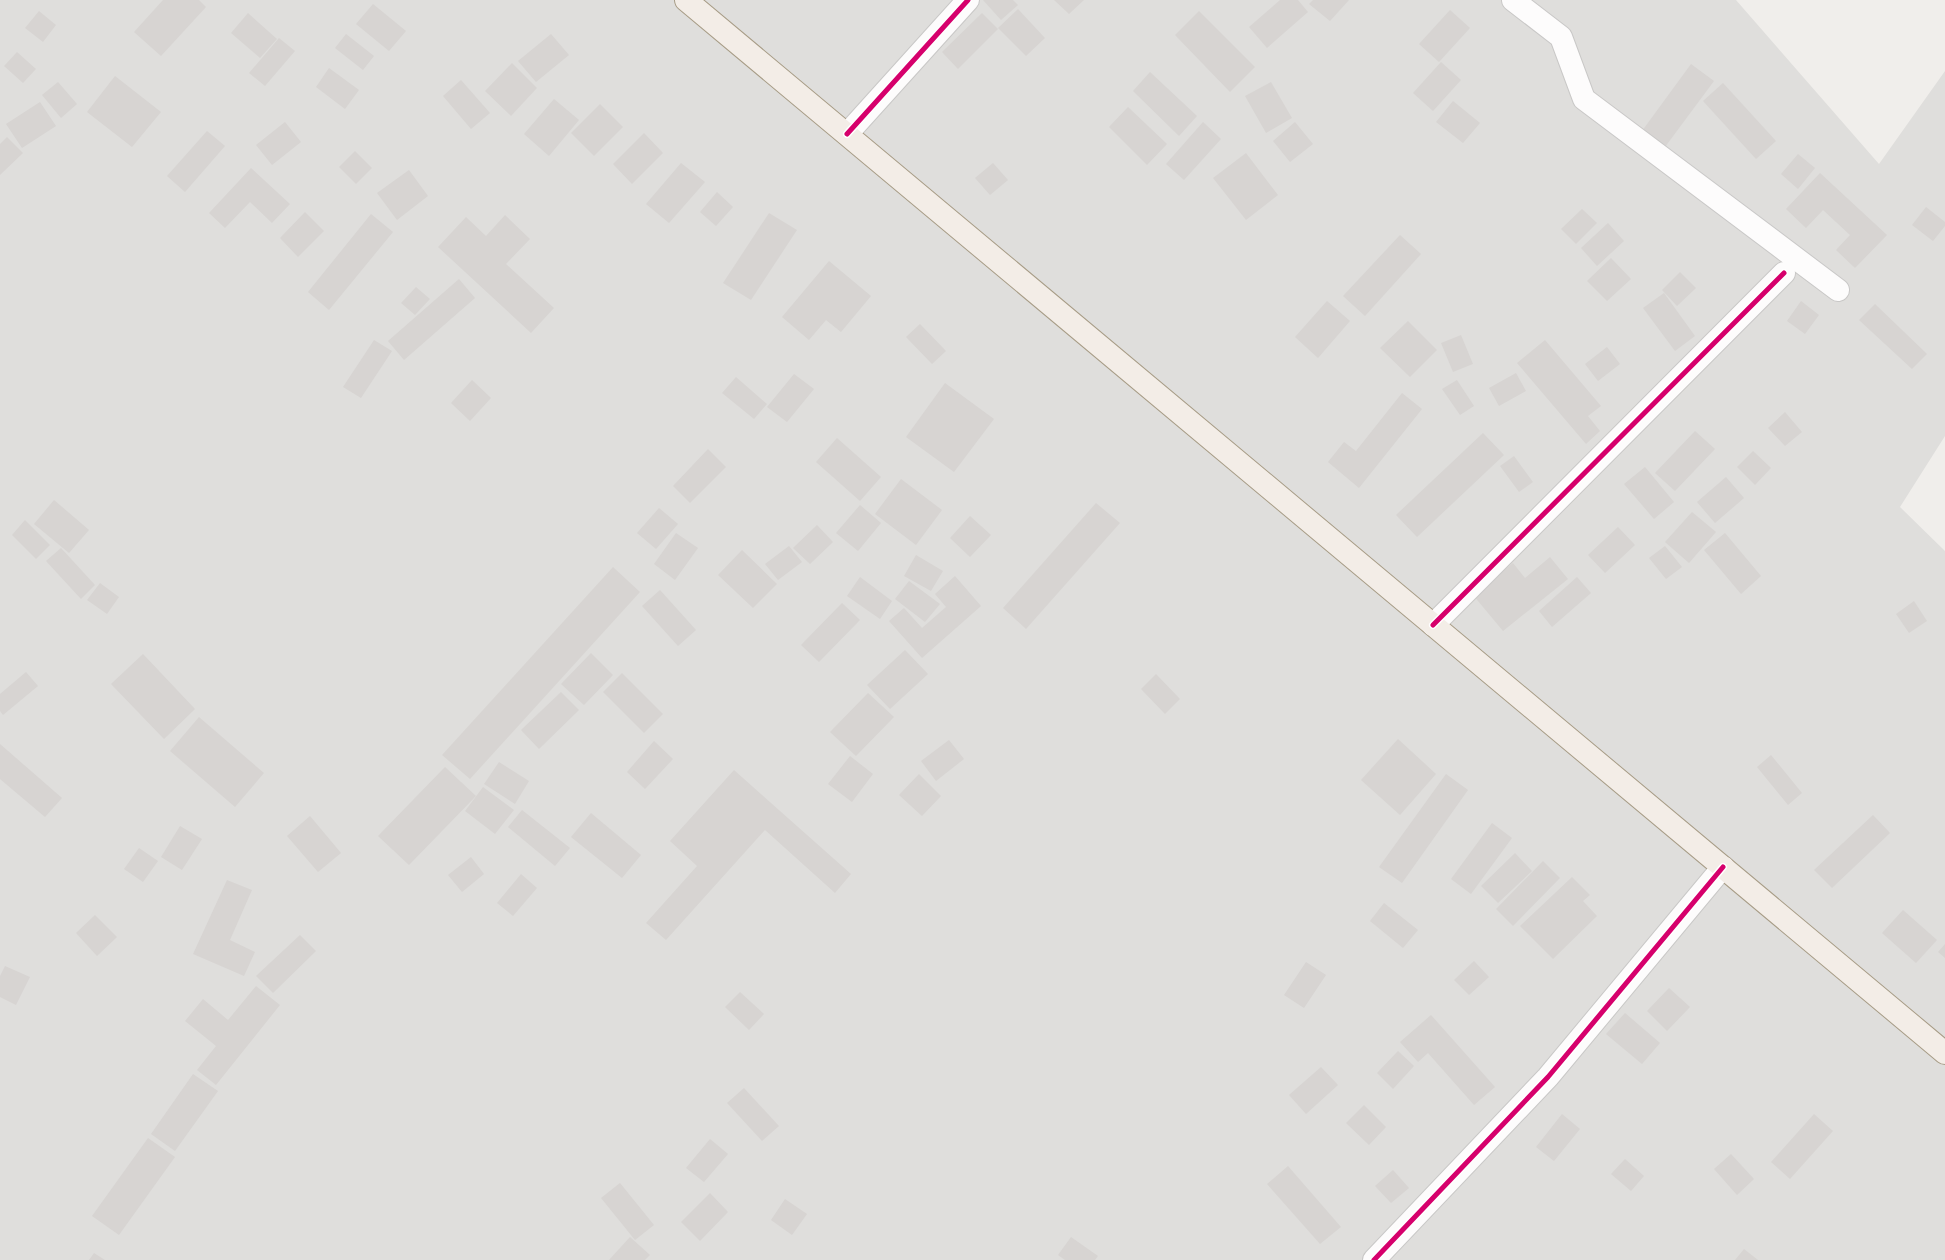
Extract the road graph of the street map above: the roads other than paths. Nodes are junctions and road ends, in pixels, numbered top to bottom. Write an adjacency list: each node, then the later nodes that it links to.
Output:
1 (686, 0): 4 (main road)
2 (968, 0): 4 (street)
3 (1513, 0): 6 (street)
4 (847, 134): 7 (main road)
5 (1784, 273): 7 (street)
6 (1838, 290)
7 (1433, 625): 8 (main road)
8 (1722, 867): 9 (main road); 10 (street)
9 (1945, 1053)
10 (1374, 1260)

